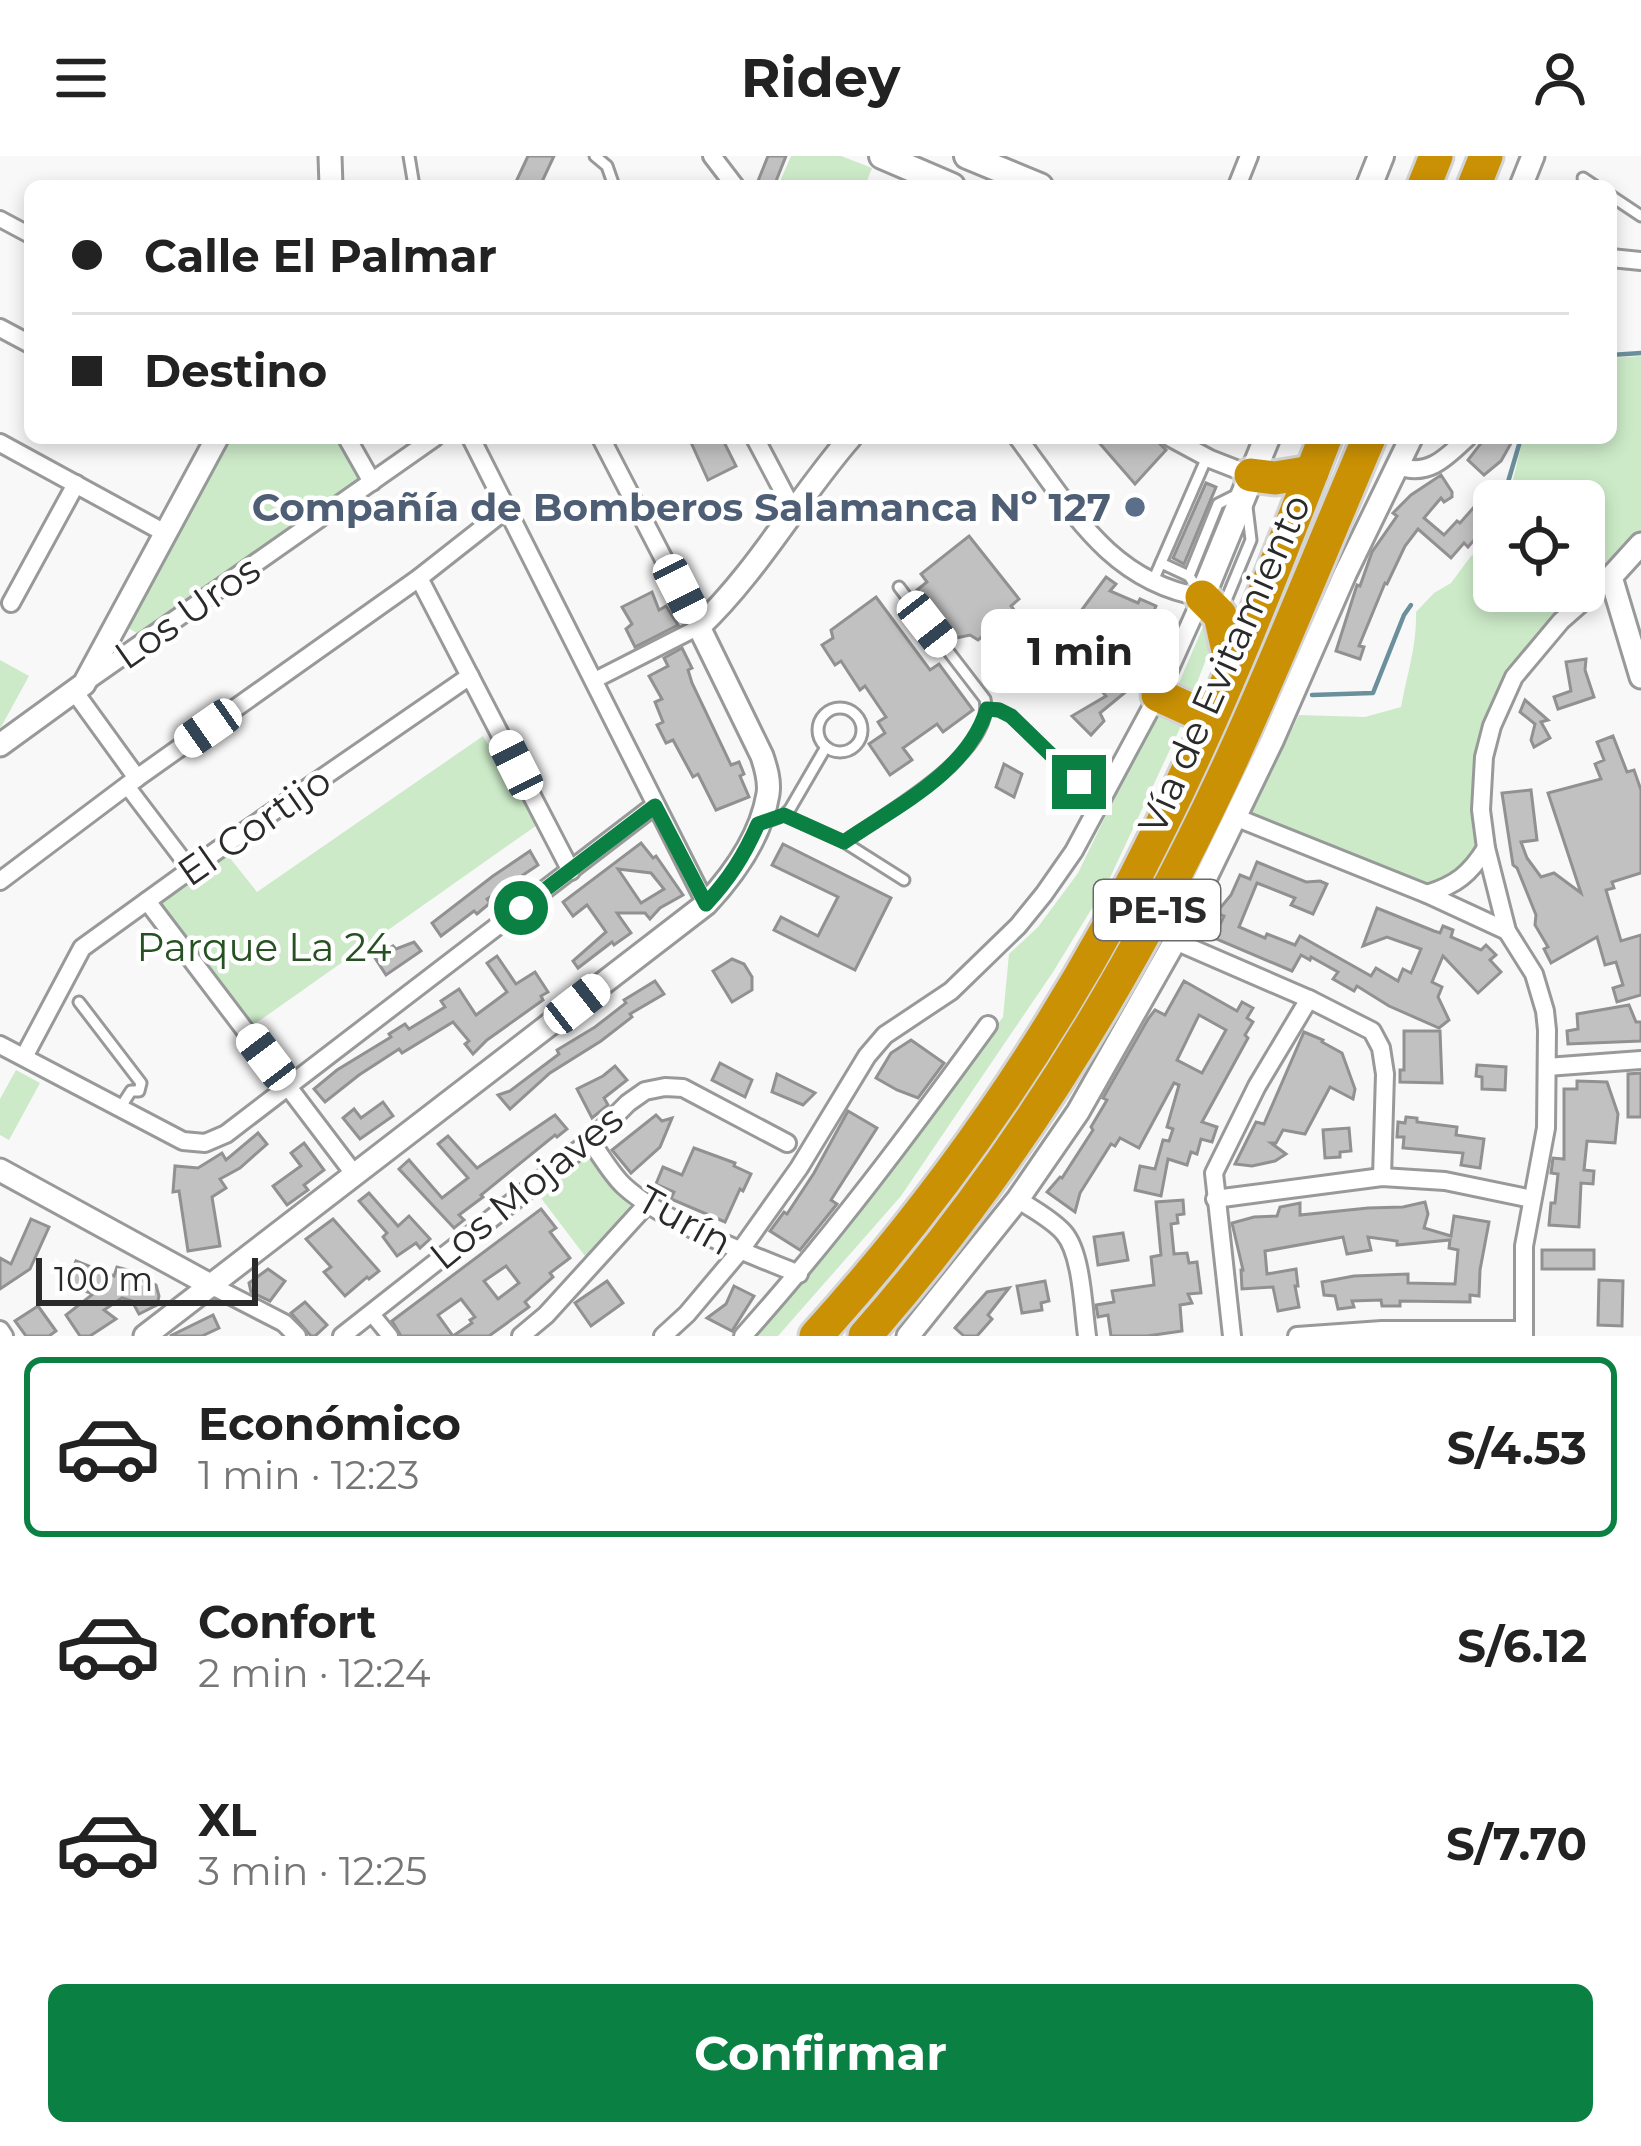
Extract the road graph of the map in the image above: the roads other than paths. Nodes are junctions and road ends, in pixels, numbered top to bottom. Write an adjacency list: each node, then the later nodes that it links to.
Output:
1 (595, 156): 6 (lane)
2 (712, 156): 7 (street)
3 (882, 156): 8 (main road)
4 (967, 156): 9 (main road)
5 (1583, 178): 10 (lane)
6 (612, 180)
7 (730, 180)
8 (938, 180)
9 (1017, 180)
10 (1586, 180)
11 (0, 443): 31 (street)
12 (208, 444): 34 (street)
13 (351, 444): 29 (street)
14 (426, 444): 29 (street, Los Uros)
15 (474, 444): 32 (street)
16 (605, 444): 44 (street)
17 (757, 444): 33 (street)
18 (845, 444): 33 (street)
19 (1023, 444): 37 (street)
20 (1182, 444): 26 (street)
21 (1264, 444): 30 (main road)
22 (1323, 444): 28 (highway, Vía de Evitamiento / PE-1S)
23 (1366, 444): 104 (highway, Vía de Evitamiento / PE-1S)
24 (1408, 444): 27 (street)
25 (1461, 444): 27 (street)
26 (1210, 459): 30 (street); 37 (lane)
27 (1398, 466): 60 (street)
28 (1312, 472): 30 (highway); 36 (highway, Vía de Evitamiento / PE-1S)
29 (373, 482): 45 (street, Los Uros)
30 (1248, 483): 36 (lane); 41 (main road)
31 (76, 484): 34 (street); 42 (street)
32 (508, 508): 39 (street); 49 (street)
33 (793, 510): 44 (street)
34 (165, 533): 43 (street)
35 (1641, 544): 38 (street)
36 (1264, 549): 41 (lane); 46 (highway, Vía de Evitamiento / PE-1S)
37 (1157, 572): 41 (street)
38 (1611, 577): 48 (street); 63 (street)
39 (419, 578): 47 (street); 56 (street)
40 (899, 587): 52 (lane)
41 (1204, 596): 46 (highway); 51 (street)
42 (11, 603)
43 (119, 618): 45 (street); 50 (street)
44 (699, 627): 49 (street); 61 (street)
45 (143, 643): 50 (street, Los Uros)
46 (1232, 669): 53 (highway, Vía de Evitamiento / PE-1S)
47 (470, 676): 64 (street, El Cortijo); 65 (street)
48 (1641, 677)
49 (593, 681): 58 (street)
50 (79, 687): 54 (street, Los Uros); 56 (street)
51 (1158, 695): 53 (highway); 91 (street)
52 (987, 709): 57 (lane); 62 (lane)
53 (1211, 719): 103 (highway, Vía de Evitamiento / PE-1S)
54 (0, 745)
55 (826, 747): 55 (lane); 59 (lane)
56 (132, 782): 64 (street); 67 (street)
57 (1079, 782)
58 (655, 806): 65 (street); 70 (street)
59 (784, 815): 61 (lane); 62 (lane)
60 (1235, 817): 68 (street); 72 (street)
61 (758, 824): 70 (street)
62 (844, 842): 66 (lane)
63 (1486, 848): 68 (street); 71 (street)
64 (190, 869): 69 (street, El Cortijo)
65 (571, 871): 80 (street)
66 (904, 880)
67 (0, 881)
68 (1426, 894): 71 (street)
69 (147, 901): 77 (street, El Cortijo); 80 (street)
70 (706, 904): 85 (street)
71 (1507, 932): 79 (street)
72 (1175, 941): 73 (street); 88 (street)
73 (1309, 999): 86 (street); 87 (street)
74 (79, 1002): 81 (lane)
75 (988, 1025): 92 (street)
76 (0, 1045): 77 (street)
77 (24, 1058): 81 (street)
78 (1641, 1060): 79 (street)
79 (1547, 1067): 89 (street)
80 (288, 1086): 81 (street); 85 (street)
81 (127, 1112)
82 (590, 1141): 83 (street, Los Mojaves); 90 (street, Turín); 94 (street, Los Mojaves)
83 (787, 1144)
84 (0, 1170): 93 (street)
85 (355, 1175): 93 (street)
86 (1382, 1177): 87 (street); 89 (street)
87 (1215, 1198): 107 (street)
88 (1018, 1199): 105 (street); 106 (street)
89 (1532, 1199): 95 (street)
90 (648, 1203): 91 (street, Turín); 100 (street)
91 (740, 1251): 92 (street, Turín); 101 (street)
92 (800, 1274): 102 (street)
93 (212, 1286): 96 (street); 97 (street)
94 (371, 1313): 98 (street, Los Mojaves); 99 (street)
95 (1523, 1333): 108 (street)
96 (145, 1336)
97 (297, 1336)
98 (342, 1336)
99 (390, 1336)
100 (521, 1336)
101 (663, 1336)
102 (743, 1336)
103 (816, 1336)
104 (865, 1336)
105 (908, 1336)
106 (1087, 1336)
107 (1232, 1336)
108 (1297, 1336)

